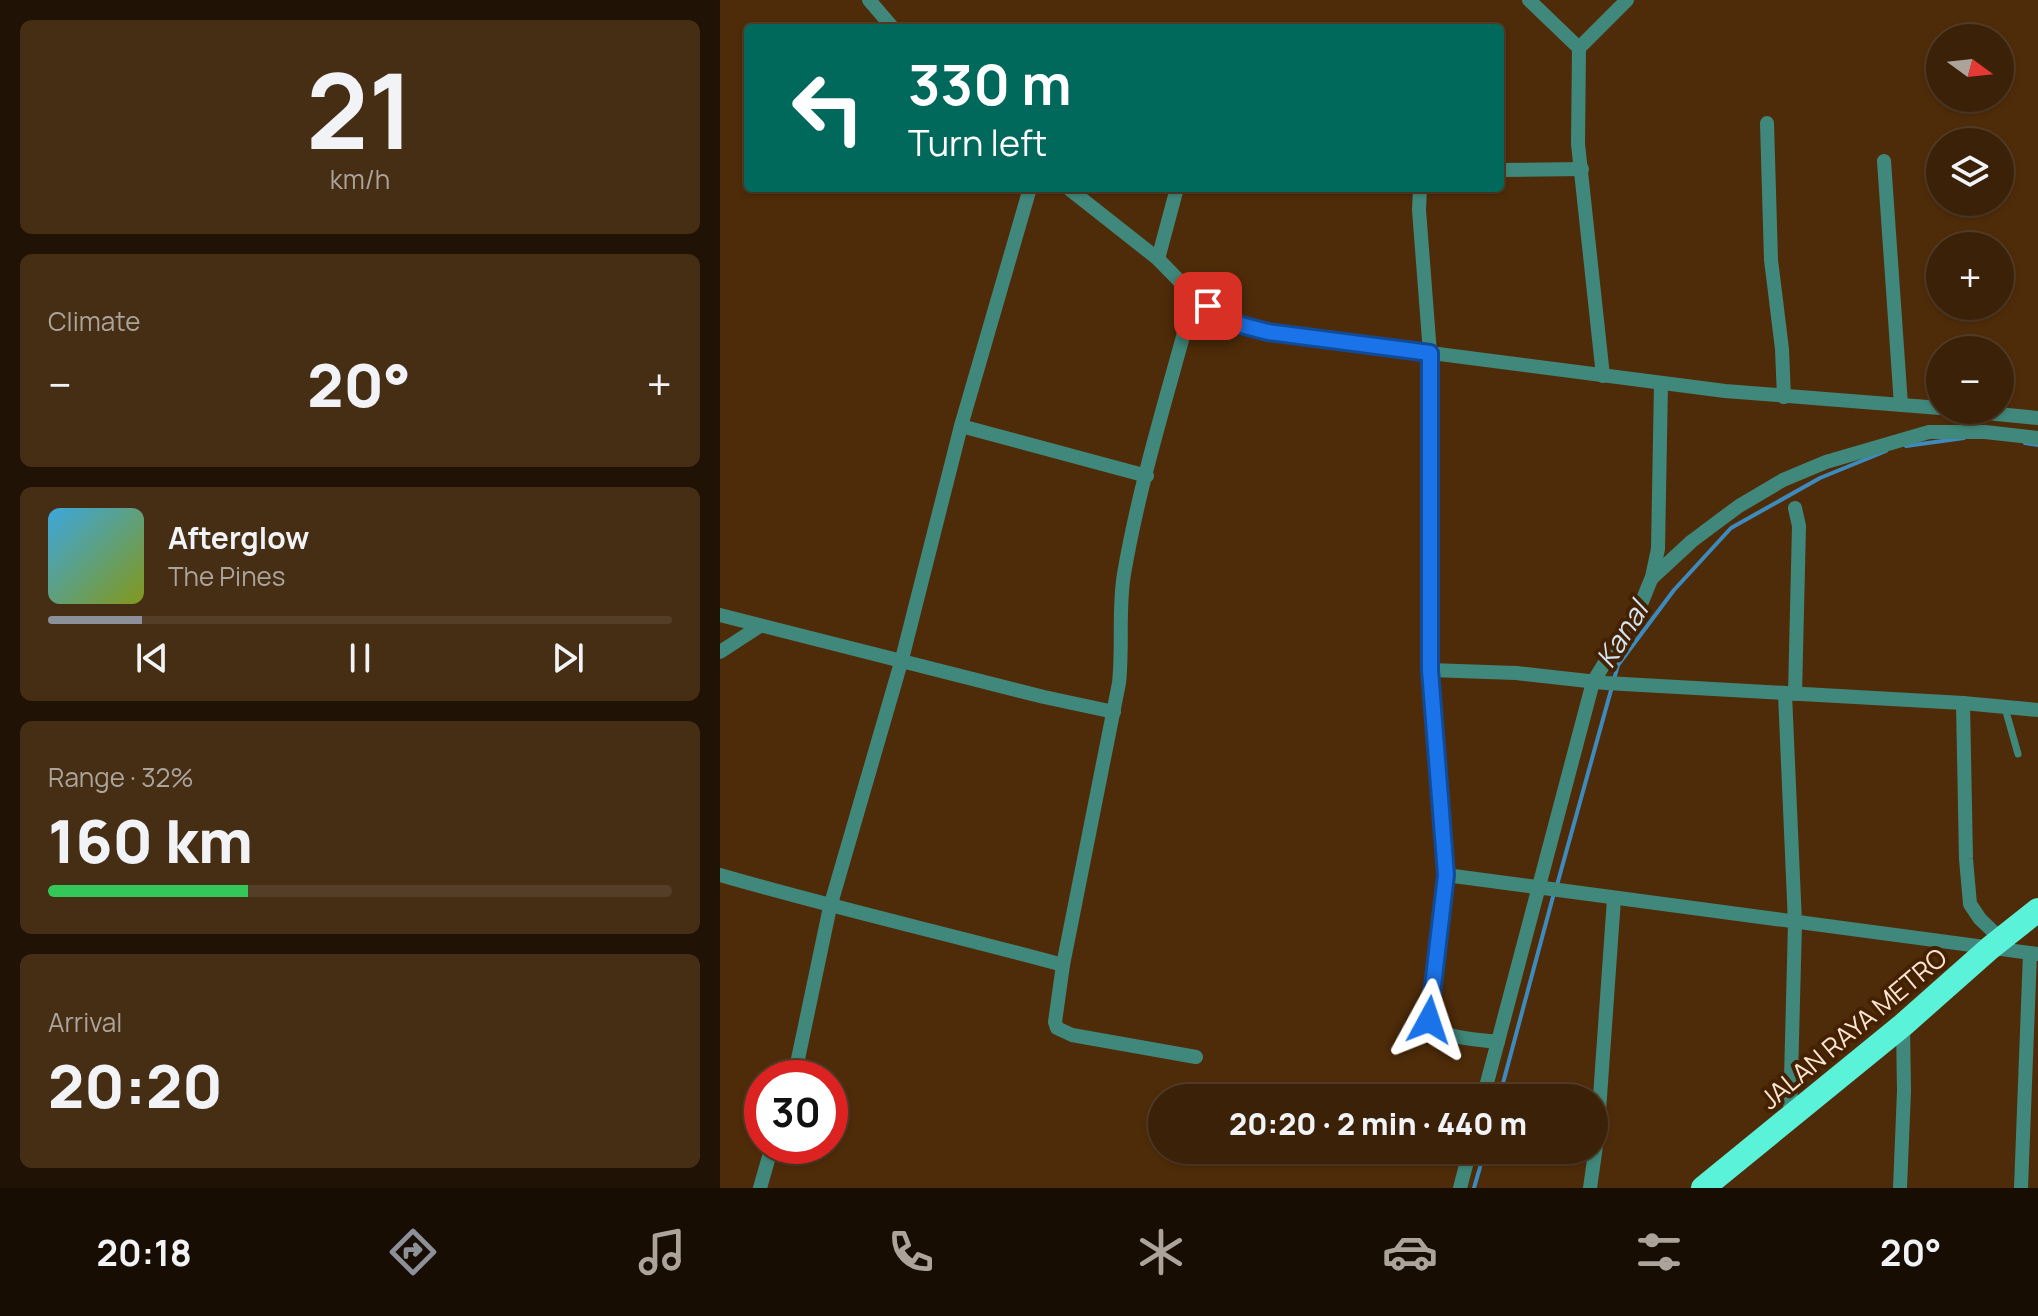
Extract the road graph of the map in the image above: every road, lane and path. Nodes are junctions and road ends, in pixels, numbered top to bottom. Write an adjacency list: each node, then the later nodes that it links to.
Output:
1 (869, 0): 4 (street)
2 (1529, 0): 5 (street)
3 (1627, 0): 5 (street)
4 (890, 24)
5 (1579, 48): 8 (street)
6 (1767, 123): 19 (street)
7 (1884, 161): 20 (street)
8 (1582, 169): 9 (street); 17 (street)
9 (1504, 170)
10 (1029, 192): 24 (street)
11 (1073, 192): 14 (street)
12 (1176, 192): 14 (street)
13 (1420, 192): 16 (street)
14 (1158, 259): 15 (street)
15 (1194, 296): 16 (street); 26 (street)
16 (1430, 353): 17 (street); 33 (street)
17 (1603, 376): 18 (street)
18 (1661, 383): 19 (street); 28 (street)
19 (1784, 397): 20 (street)
20 (1901, 405): 21 (street)
21 (1926, 407)
22 (2014, 416): 23 (street)
23 (2038, 418)
24 (961, 426): 26 (street); 32 (street)
25 (2038, 438): 28 (street)
26 (1147, 476): 39 (street)
27 (1795, 508): 35 (street)
28 (1652, 577): 34 (street)
29 (720, 615): 30 (street)
30 (760, 626): 31 (street); 32 (street)
31 (720, 652)
32 (902, 659): 39 (street); 45 (street)
33 (1430, 670): 34 (street); 42 (street)
34 (1600, 682): 35 (street); 43 (street)
35 (1790, 694): 36 (street); 47 (street)
36 (1963, 703): 37 (street); 48 (street)
37 (2005, 708): 38 (street); 40 (lane)
38 (2038, 710)
39 (1114, 712): 50 (street)
40 (2018, 754)
41 (720, 875): 45 (street)
42 (1446, 875): 43 (street); 52 (street)
43 (1544, 889): 44 (street); 52 (street)
44 (1614, 899): 47 (street); 61 (street)
45 (830, 907): 50 (street); 54 (street)
46 (2038, 910): 48 (highway, JALAN RAYA METRO)
47 (1795, 923): 48 (street); 56 (street)
48 (1995, 943): 49 (street); 51 (highway, JALAN RAYA METRO)
49 (2034, 954): 64 (street)
50 (1063, 965): 53 (street)
51 (1903, 1025): 56 (highway, JALAN RAYA METRO); 63 (street)
52 (1498, 1042): 55 (street)
53 (1196, 1057)
54 (798, 1060)
55 (1487, 1084)
56 (1790, 1117): 62 (highway, JALAN RAYA METRO)
57 (767, 1164): 59 (street)
58 (1466, 1164): 60 (street)
59 (760, 1188)
60 (1460, 1188)
61 (1590, 1188)
62 (1703, 1188)
63 (1900, 1188)
64 (2021, 1188)

